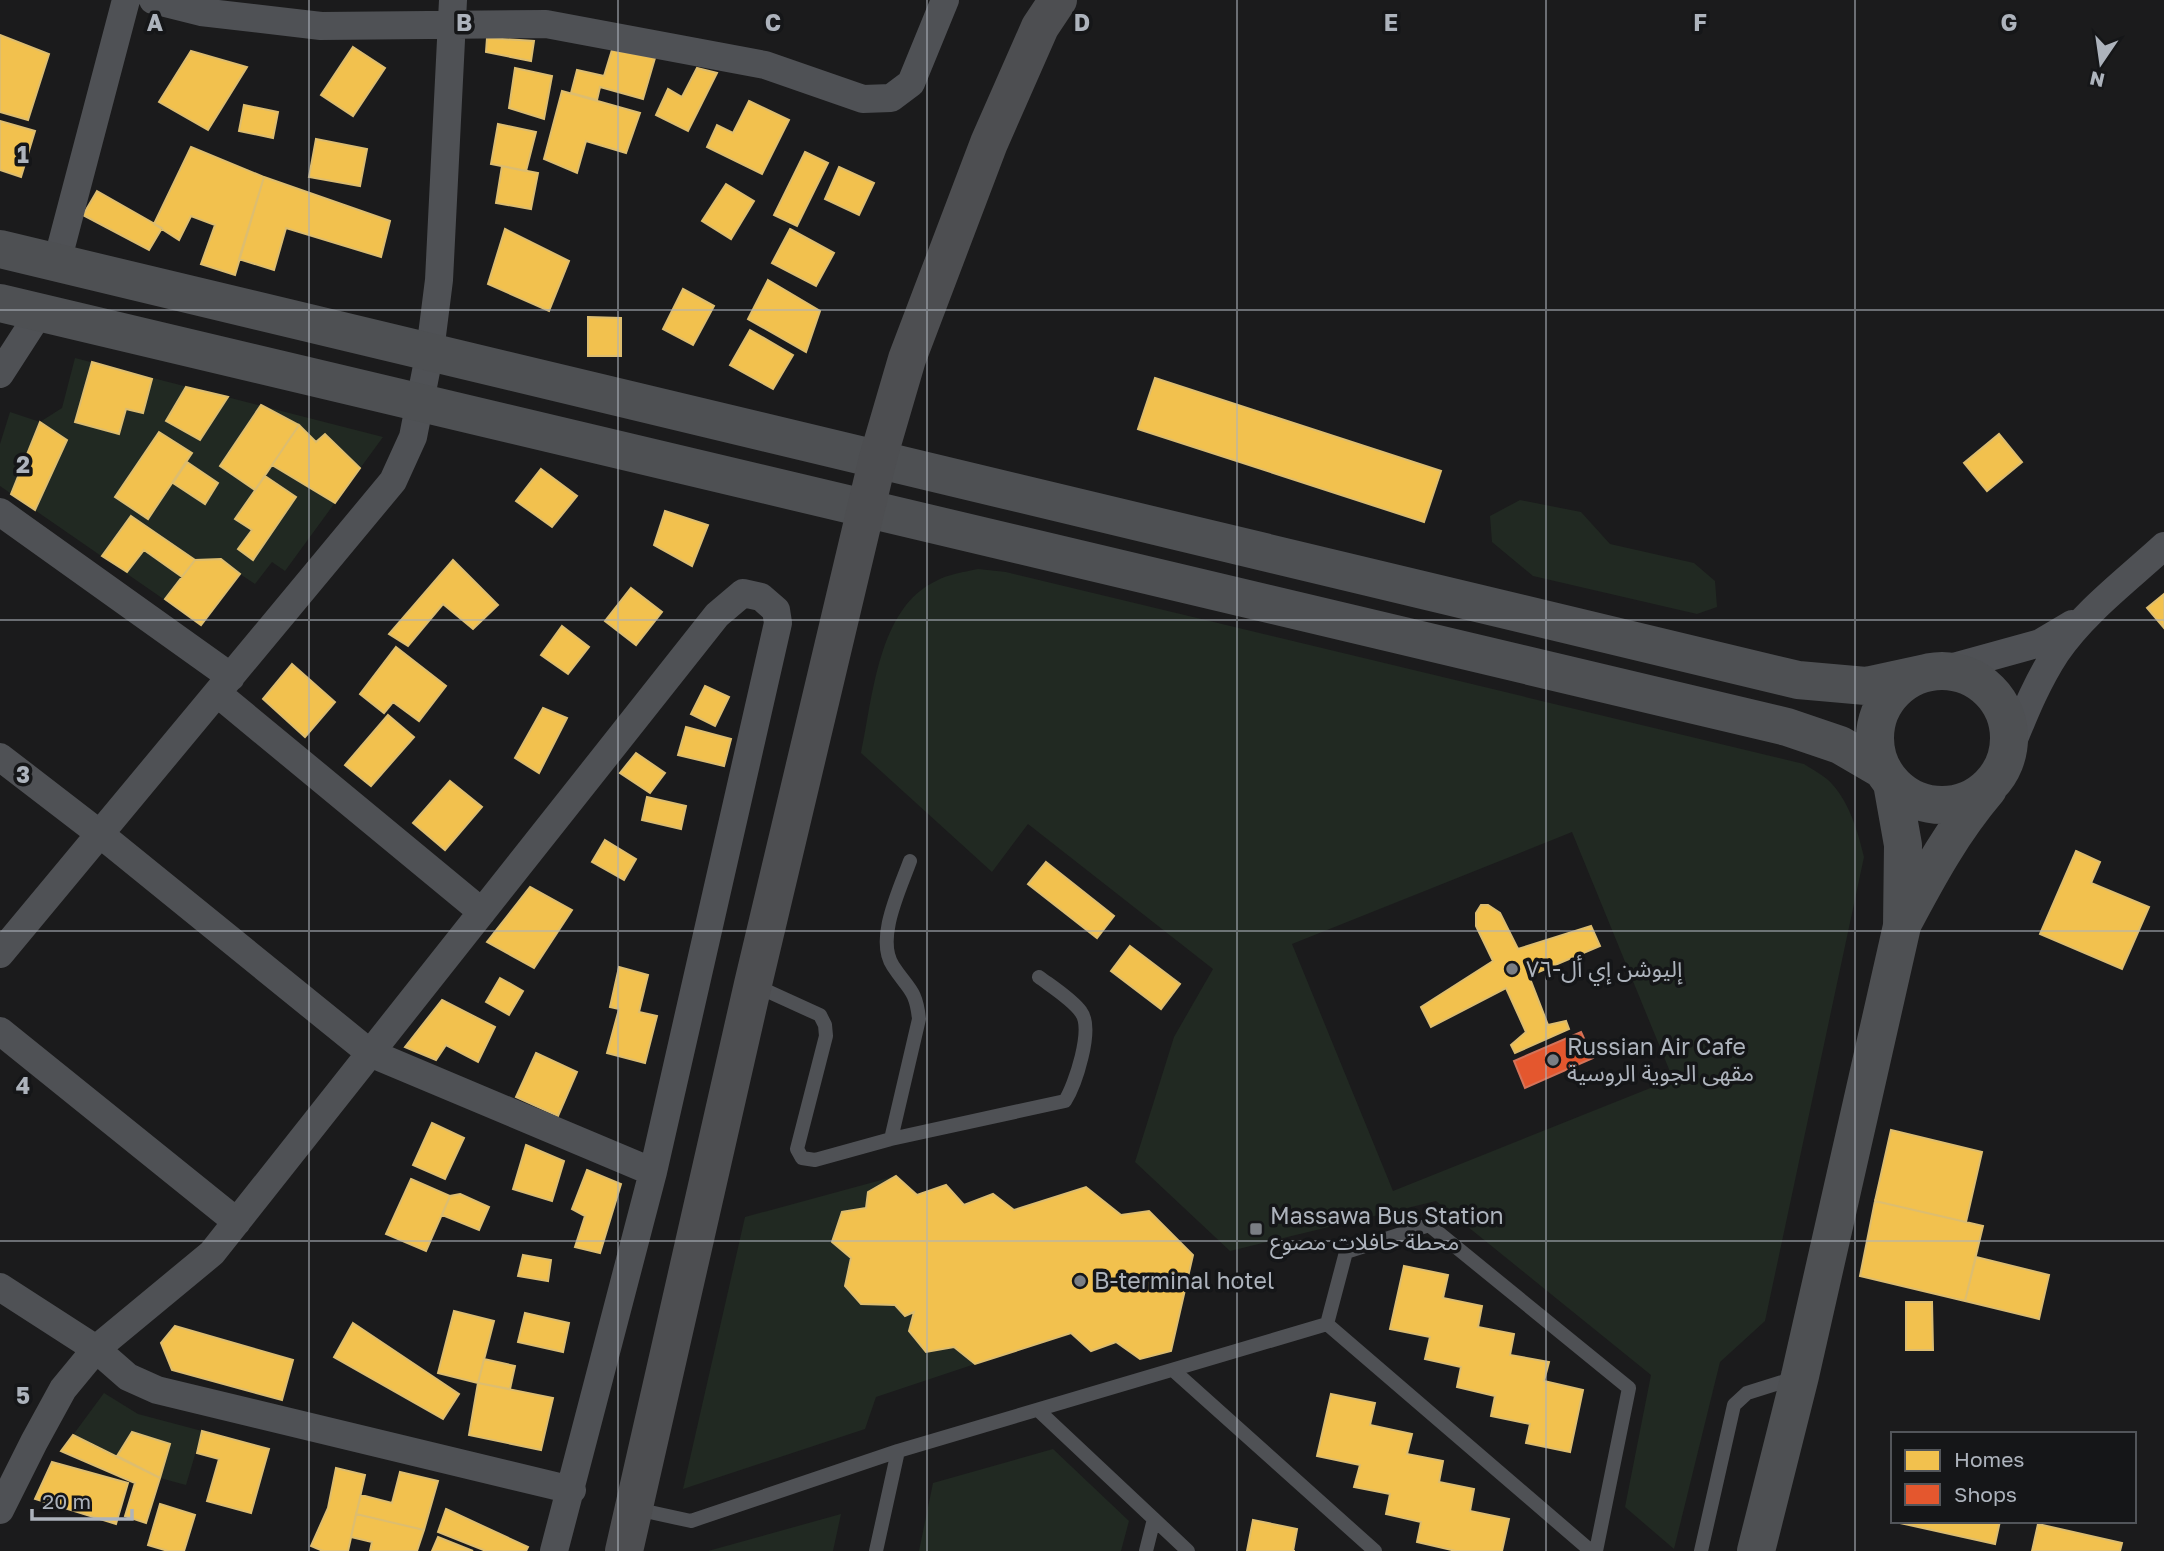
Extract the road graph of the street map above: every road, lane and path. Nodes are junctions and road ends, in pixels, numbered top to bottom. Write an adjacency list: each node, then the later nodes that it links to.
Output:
1 (126, 0): 7 (street)
2 (153, 0): 5 (street)
3 (945, 0): 5 (street)
4 (1058, 0): 13 (highway)
5 (452, 12): 10 (street)
6 (0, 249): 7 (street)
7 (57, 262): 10 (street)
8 (0, 303): 9 (street)
9 (40, 313): 11 (street); 12 (street)
10 (430, 351): 12 (street); 13 (street)
11 (0, 374)
12 (419, 402): 14 (street); 19 (street)
13 (878, 458): 14 (highway); 18 (street)
14 (866, 507): 22 (street); 29 (highway)
15 (0, 512): 19 (street)
16 (2164, 547): 17 (street)
17 (2089, 614): 18 (street); 21 (street)
18 (1933, 672): 21 (street); 22 (street)
19 (224, 685): 23 (street); 25 (street)
20 (0, 757): 23 (street)
21 (2001, 768): 22 (street); 26 (street)
22 (1888, 776): 26 (street)
23 (100, 834): 27 (street); 31 (street)
24 (910, 861): 32 (lane)
25 (482, 912): 31 (street); 33 (street)
26 (1902, 926): 39 (street)
27 (0, 954)
28 (1039, 976): 32 (lane)
29 (753, 984): 32 (lane); 43 (highway)
30 (0, 1031): 34 (street)
31 (370, 1053): 33 (street); 34 (street)
32 (891, 1139)
33 (653, 1172): 42 (street)
34 (237, 1222): 37 (street)
35 (0, 1287): 37 (street)
36 (1327, 1324): 38 (lane); 52 (lane); 52 (lane)
37 (96, 1349): 42 (street); 44 (street)
38 (1173, 1370): 40 (lane); 51 (lane)
39 (1800, 1377): 53 (lane); 54 (street)
40 (1039, 1411): 41 (lane); 45 (lane)
41 (898, 1451): 43 (lane); 48 (lane)
42 (572, 1490): 46 (street)
43 (634, 1509): 47 (highway)
44 (0, 1510)
45 (1154, 1519): 49 (lane); 50 (lane)
46 (554, 1551)
47 (624, 1551)
48 (876, 1551)
49 (1146, 1551)
50 (1188, 1551)
51 (1375, 1551)
52 (1593, 1551)
53 (1701, 1551)
54 (1756, 1551)

